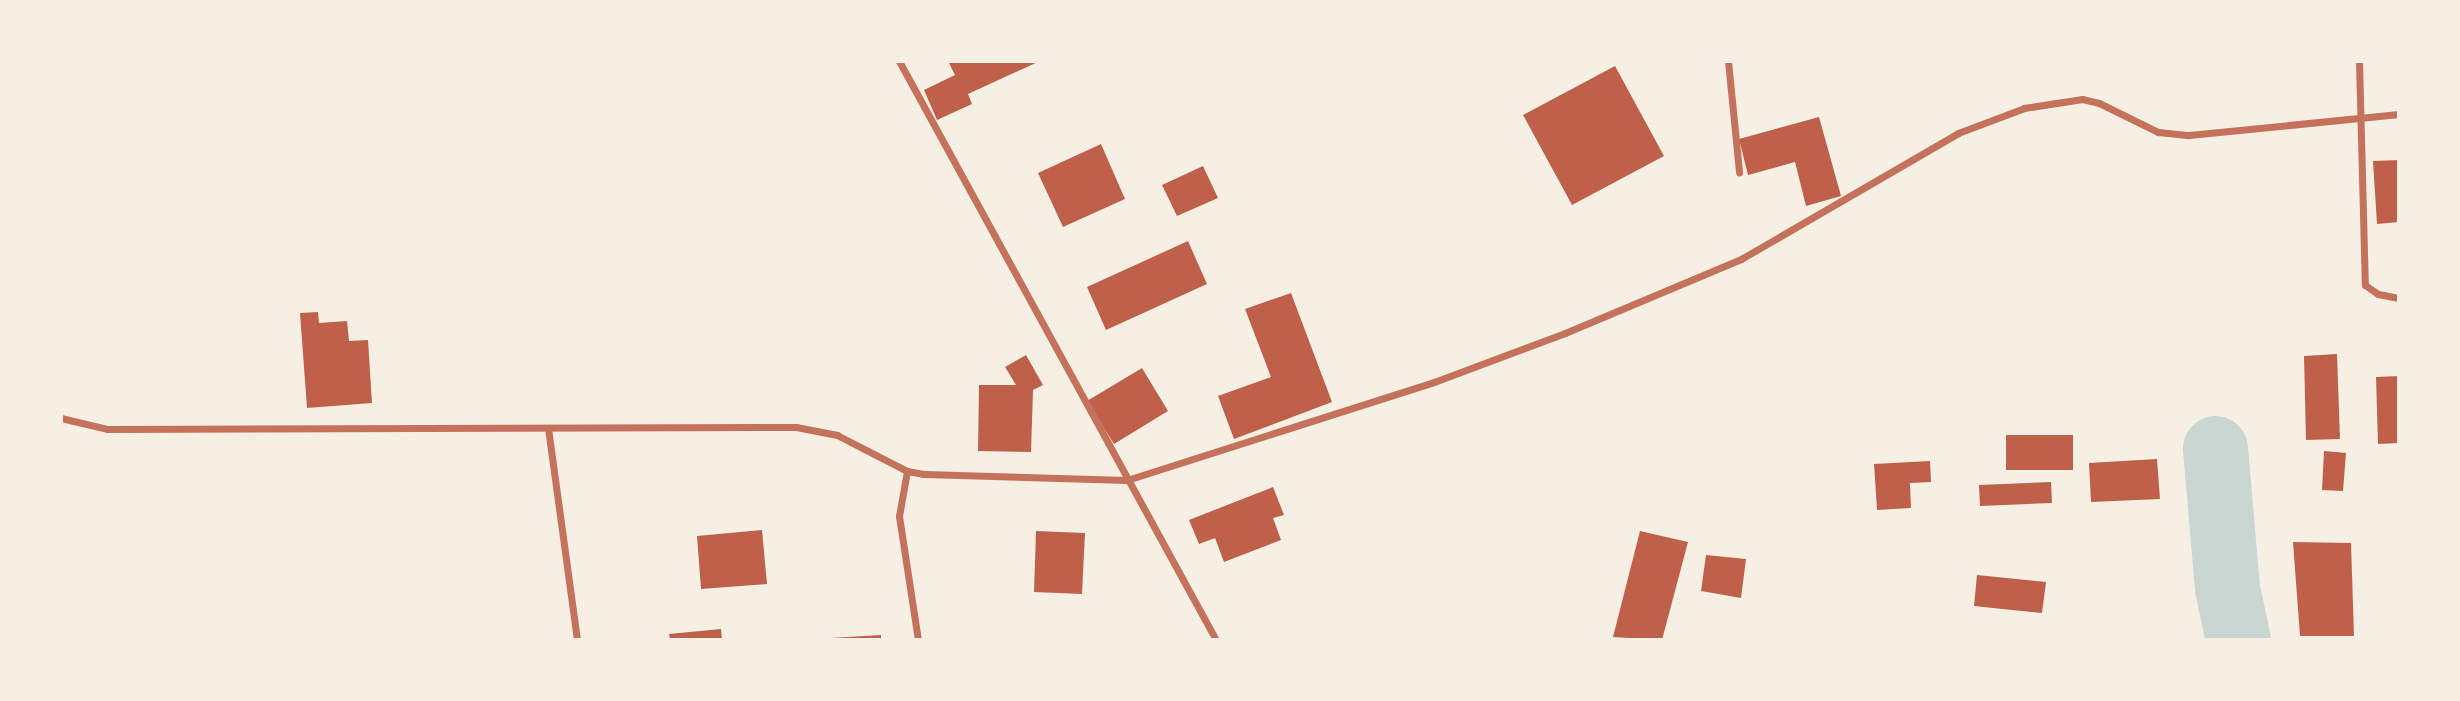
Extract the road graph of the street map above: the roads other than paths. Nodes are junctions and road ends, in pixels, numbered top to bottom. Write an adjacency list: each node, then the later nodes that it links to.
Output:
1 (898, 61): 11 (street)
2 (1728, 61): 6 (street)
3 (2359, 61): 5 (street)
4 (2399, 114): 5 (street)
5 (2361, 116): 7 (street); 11 (street)
6 (1739, 173)
7 (2399, 298)
8 (61, 418): 9 (street)
9 (548, 428): 10 (street); 12 (street)
10 (907, 471): 11 (street); 13 (street)
11 (1127, 480): 14 (street)
12 (578, 640)
13 (918, 640)
14 (1216, 640)

